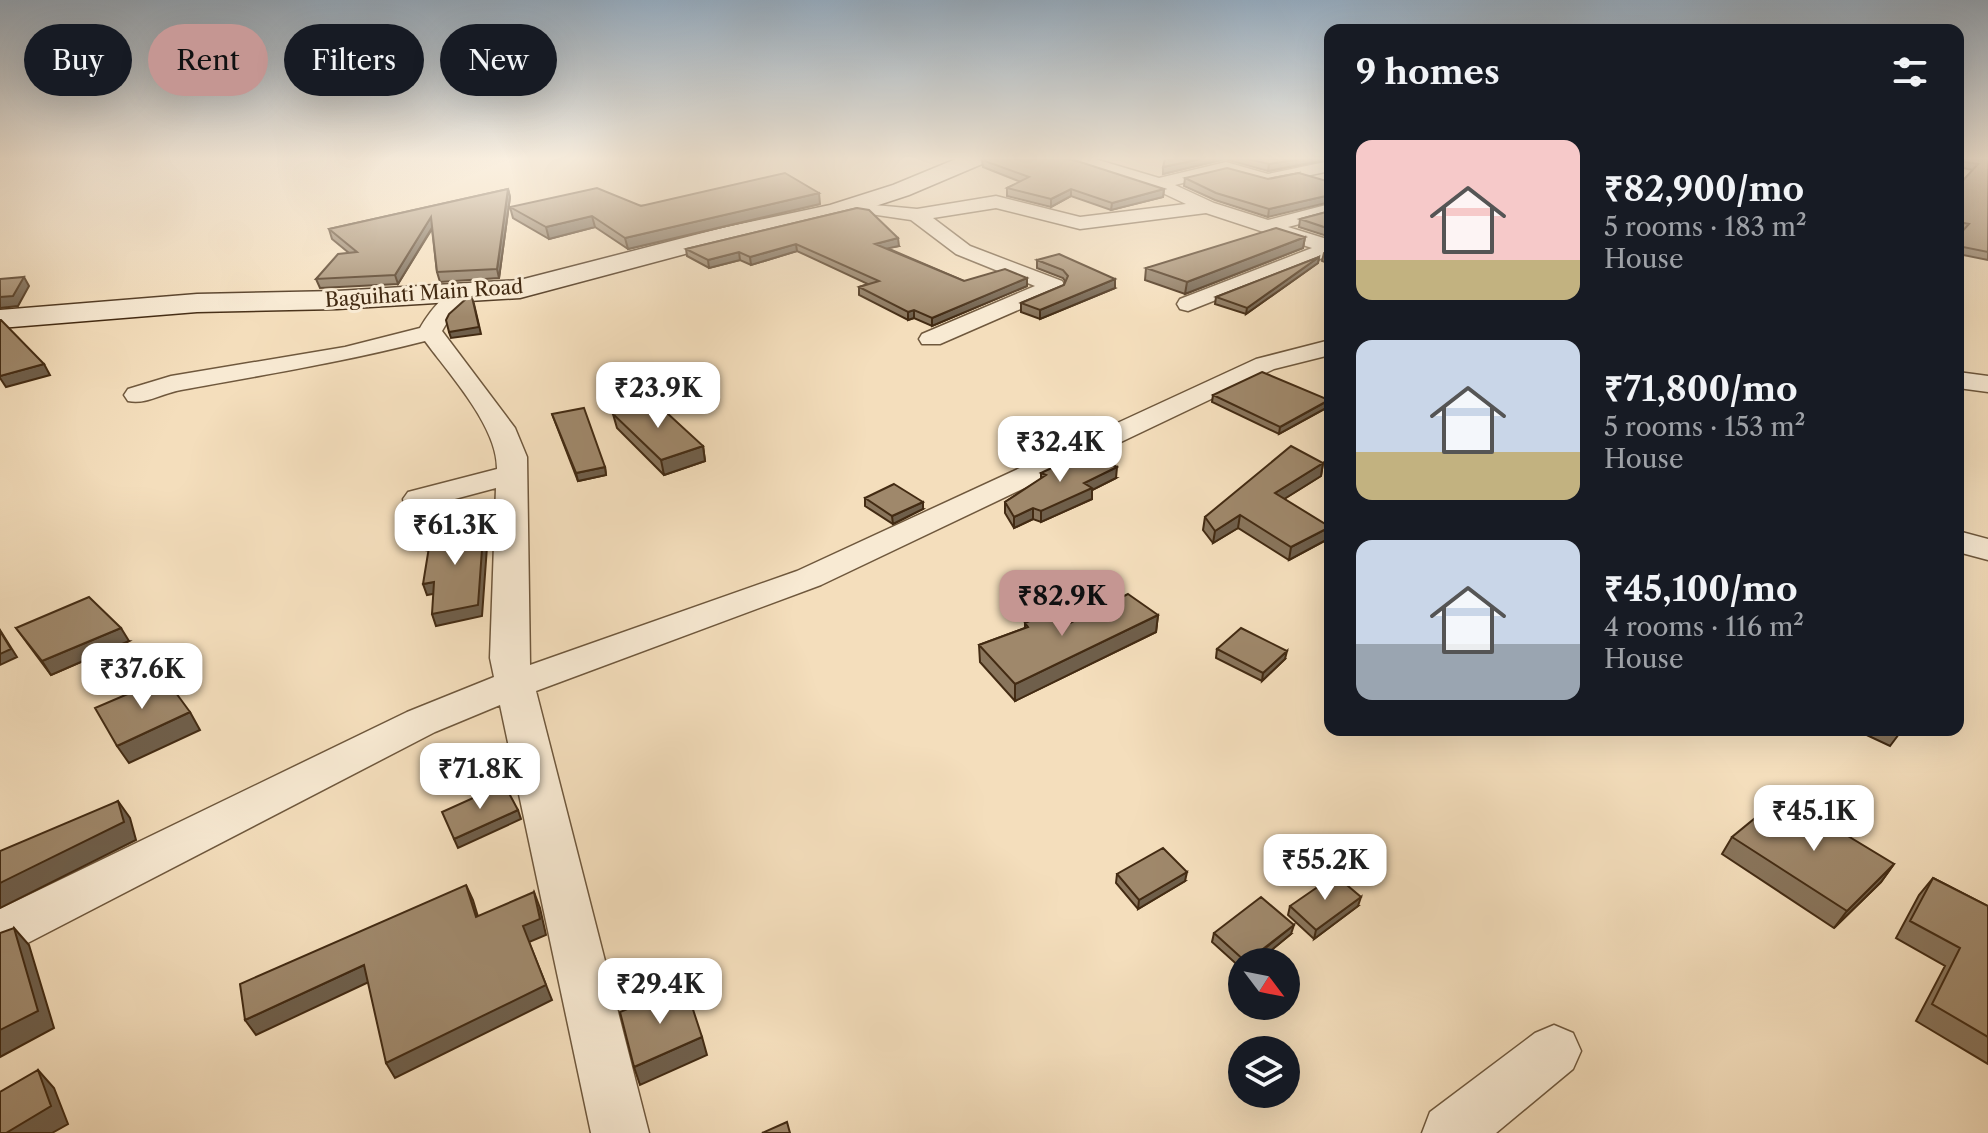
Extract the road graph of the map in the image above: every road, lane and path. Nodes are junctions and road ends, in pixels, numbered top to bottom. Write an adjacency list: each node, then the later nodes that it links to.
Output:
1 (825, 212): 12 (street, Baguihati Main Road)
2 (894, 212): 8 (street)
3 (936, 212): 8 (street)
4 (1035, 212): 5 (street)
5 (1168, 212)
6 (1221, 212): 9 (street)
7 (1323, 212): 9 (street)
8 (917, 215): 16 (street)
9 (1266, 227): 10 (street)
10 (1324, 246)
11 (1324, 250): 13 (street)
12 (465, 293): 14 (street, Baguihati Main Road); 15 (street)
13 (1188, 304)
14 (0, 319)
15 (431, 332): 20 (street); 21 (street)
16 (931, 339)
17 (1324, 349): 25 (street)
18 (1964, 381): 19 (street)
19 (1988, 384)
20 (137, 395)
21 (512, 474): 22 (street); 25 (street)
22 (427, 540)
23 (1964, 543): 24 (street)
24 (1988, 550)
25 (515, 684): 26 (street); 28 (street)
26 (0, 933)
27 (1554, 1051): 29 (street)
28 (620, 1133)
29 (1451, 1133)

